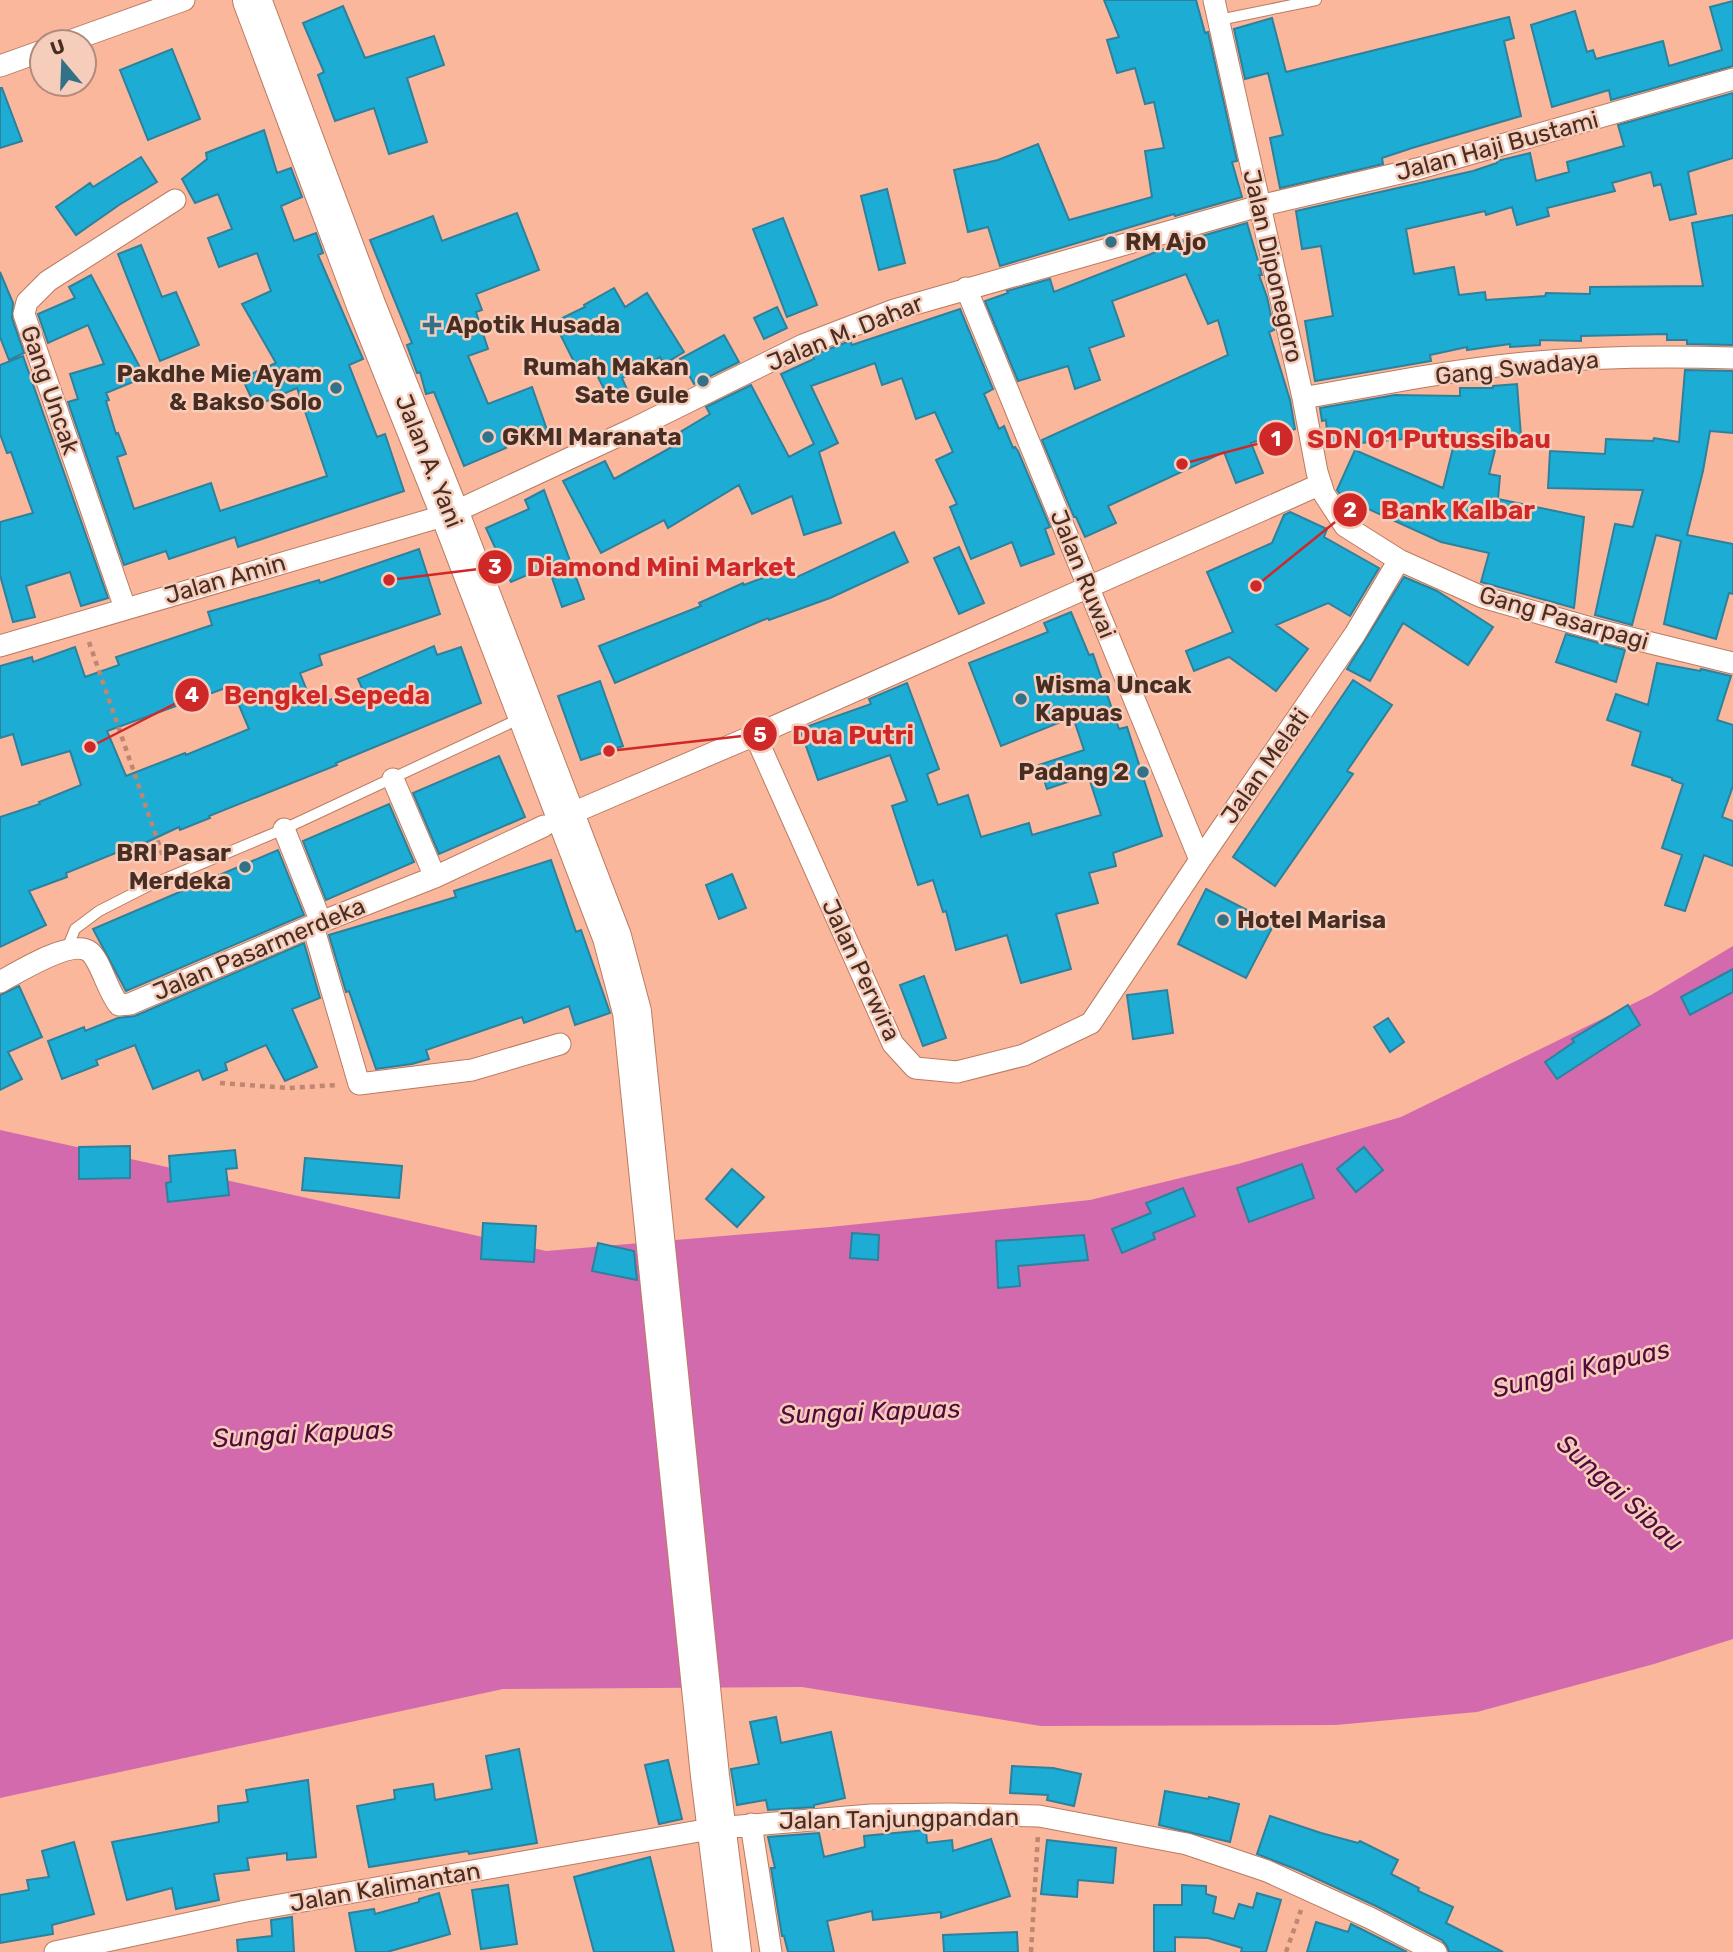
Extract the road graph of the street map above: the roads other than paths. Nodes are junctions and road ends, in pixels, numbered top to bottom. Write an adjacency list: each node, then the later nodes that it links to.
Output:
1 (184, 0): 5 (street)
2 (252, 0): 15 (highway, Jalan A. Yani)
3 (1315, 0): 4 (lane)
4 (1216, 10): 10 (street, Jalan Diponegoro)
5 (98, 31)
6 (28, 56): 7 (street)
7 (0, 66)
8 (1733, 79): 10 (street, Jalan Haji Bustami)
9 (175, 200): 18 (street, Gang Uncak)
10 (1259, 206): 11 (street, Jalan M. Dahar); 13 (street, Jalan Diponegoro)
11 (966, 288): 15 (street, Jalan M. Dahar); 17 (street, Jalan Ruwai)
12 (1733, 358): 13 (street, Gang Swadaya)
13 (1303, 398): 14 (street, Jalan Diponegoro)
14 (1321, 484): 16 (street, Jalan Diponegoro); 17 (street)
15 (450, 514): 18 (street, Jalan Amin); 21 (highway, Jalan A. Yani)
16 (1399, 560): 20 (street, Gang Pasarpagi); 27 (street, Jalan Melati)
17 (1089, 588): 22 (street); 27 (street, Jalan Ruwai)
18 (125, 608): 19 (street, Jalan Amin)
19 (0, 646)
20 (1733, 663)
21 (527, 716): 23 (lane); 34 (highway, Jalan A. Yani)
22 (755, 735): 24 (street); 32 (street, Jalan Perwira)
23 (393, 779): 26 (lane); 28 (street)
24 (584, 808)
25 (544, 826): 28 (street, Jalan Pasarmerdeka)
26 (284, 829): 29 (street); 30 (lane)
27 (1200, 860): 32 (street, Jalan Melati)
28 (435, 877): 29 (street, Jalan Pasarmerdeka)
29 (317, 924): 30 (street, Jalan Pasarmerdeka); 33 (street)
30 (67, 949): 31 (street)
31 (0, 982)
32 (1091, 1023)
33 (560, 1044)
34 (733, 1826): 35 (street, Jalan Kalimantan); 36 (highway, Jalan A. Yani); 37 (street); 38 (street, Jalan Tanjungpandan)
35 (55, 1952)
36 (732, 1952)
37 (771, 1952)
38 (1436, 1952)

